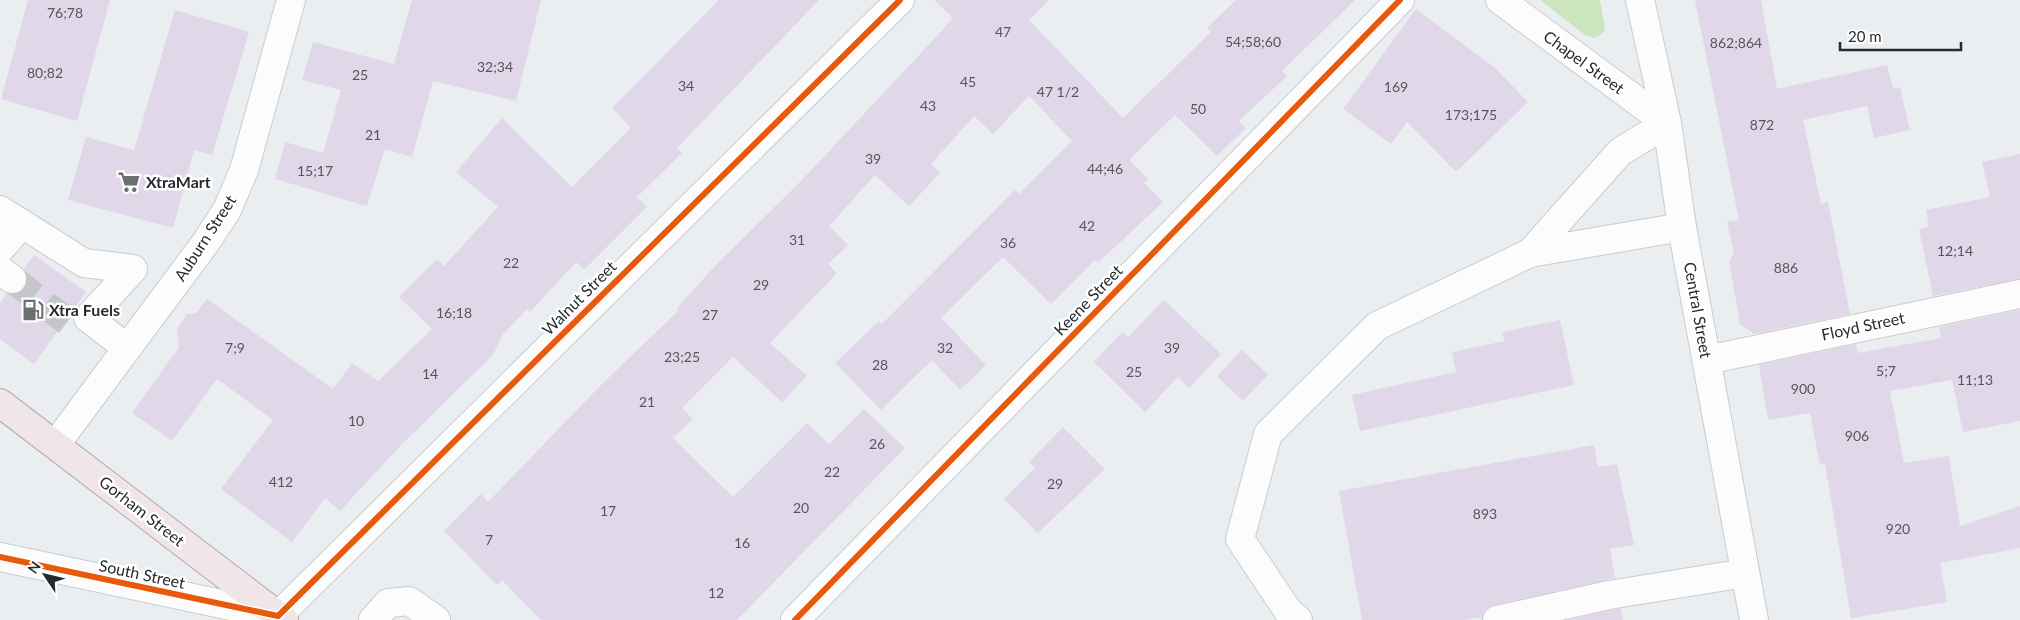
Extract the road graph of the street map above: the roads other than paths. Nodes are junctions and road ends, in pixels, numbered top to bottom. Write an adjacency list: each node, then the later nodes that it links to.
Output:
1 (291, 0): 12 (street, Auburn Street)
2 (900, 0): 18 (street, Walnut Street)
3 (1400, 0): 21 (street, Keene Street)
4 (1500, 0): 6 (street, Chapel Street)
5 (1640, 0): 6 (street, Central Street)
6 (1667, 123): 8 (street, Central Street); 10 (street)
7 (11, 217): 9 (street); 12 (street)
8 (1682, 227): 10 (street); 13 (street, Central Street)
9 (0, 249)
10 (1530, 253): 22 (street)
11 (2020, 294): 13 (street, Floyd Street)
12 (127, 348): 15 (street, Auburn Street)
13 (1707, 360): 17 (street, Central Street)
14 (0, 403): 15 (main road, Gorham Street)
15 (56, 444): 18 (main road, Gorham Street)
16 (0, 557): 18 (street, South Street)
17 (1745, 573): 23 (street); 24 (street, Central Street)
18 (281, 618)
19 (374, 620): 20 (street)
20 (436, 620)
21 (795, 620)
22 (1298, 620)
23 (1497, 620)
24 (1754, 620)

